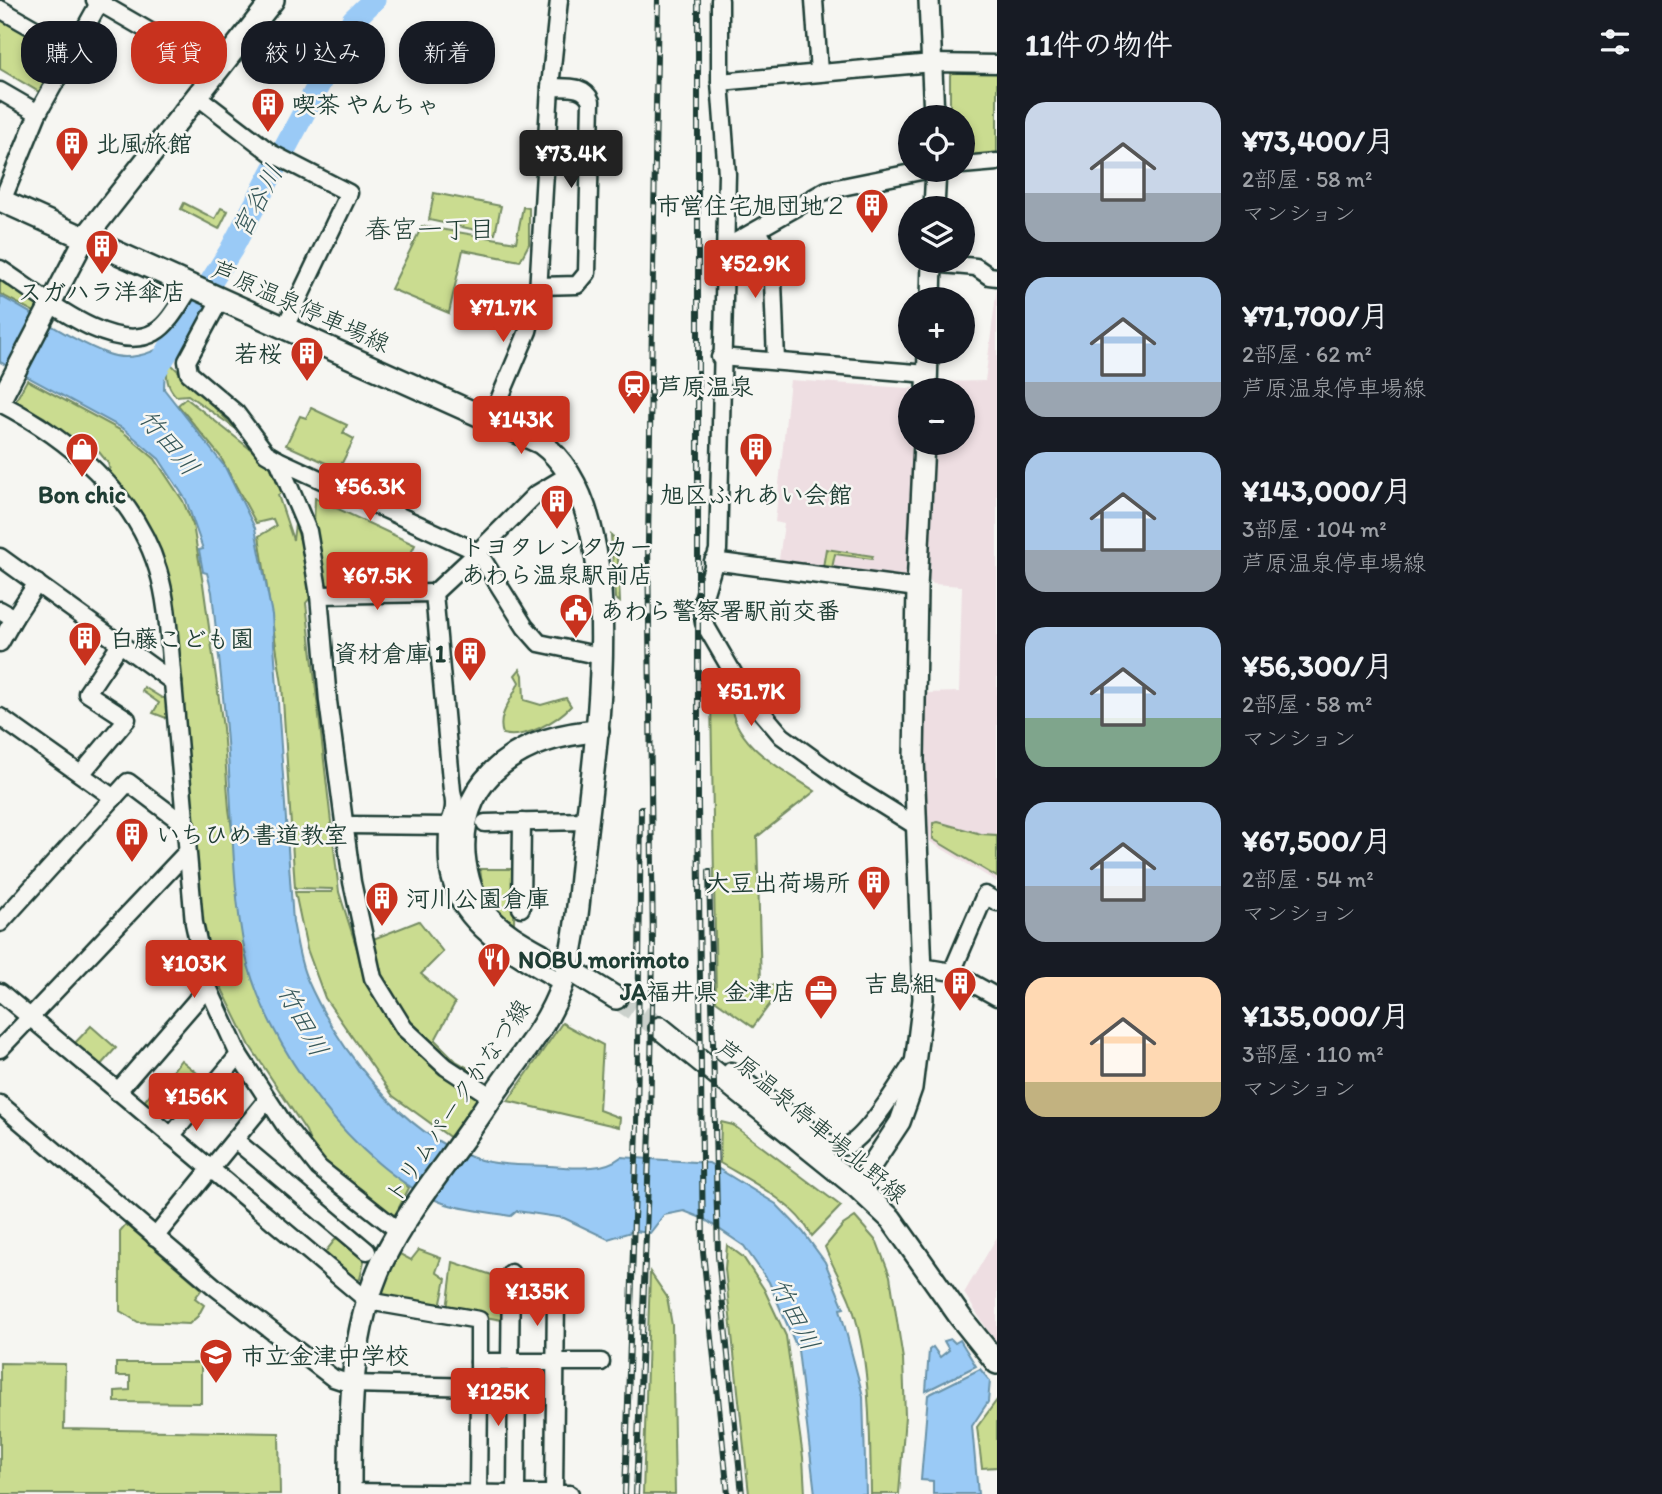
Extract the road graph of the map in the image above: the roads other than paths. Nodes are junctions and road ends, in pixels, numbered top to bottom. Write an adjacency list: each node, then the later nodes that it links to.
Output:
1 (273, 0): 11 (main road)
2 (559, 0): 18 (street)
3 (720, 0): 15 (street)
4 (814, 0): 14 (street)
5 (929, 0): 12 (street)
6 (97, 2): 9 (street); 10 (street)
7 (0, 9): 8 (street)
8 (21, 21)
9 (87, 21)
10 (131, 21)
11 (227, 59)
12 (932, 63): 13 (street); 14 (street); 21 (street)
13 (997, 64)
14 (819, 72): 15 (street)
15 (720, 82): 29 (street)
16 (54, 84): 22 (street)
17 (207, 84): 20 (main road)
18 (550, 87): 34 (street); 34 (street)
19 (0, 91): 22 (street)
20 (197, 96): 28 (main road); 37 (street)
21 (934, 105)
22 (38, 113): 26 (street)
23 (997, 162): 24 (street)
24 (975, 164)
25 (898, 176): 27 (street)
26 (1, 201): 28 (main road, 芦原温泉停車場線)
27 (758, 231): 29 (street); 39 (street)
28 (85, 238): 33 (main road, 芦原温泉停車場線); 36 (street)
29 (724, 248): 38 (street)
30 (975, 267): 32 (street)
31 (0, 269): 36 (street)
32 (997, 277)
33 (192, 285): 35 (main road, 芦原温泉停車場線); 36 (street)
34 (539, 286): 42 (street)
35 (217, 297): 37 (main road, 芦原温泉停車場線); 44 (street)
36 (50, 300): 41 (street)
37 (285, 327): 42 (main road, 芦原温泉停車場線)
38 (720, 357): 39 (street); 48 (street)
39 (776, 361): 40 (street)
40 (898, 378)
41 (1, 399): 57 (street)
42 (491, 419): 45 (main road, 芦原温泉停車場線)
43 (923, 455): 50 (street)
44 (278, 460): 46 (street); 52 (street)
45 (570, 474): 46 (street); 56 (main road)
46 (478, 552): 51 (street); 56 (street)
47 (0, 557): 49 (street)
48 (713, 561): 50 (street); 68 (street)
49 (37, 583): 53 (street); 55 (street)
50 (917, 588): 68 (street)
51 (434, 593): 52 (street); 67 (street)
52 (319, 595): 66 (street)
53 (7, 614): 54 (street)
54 (0, 643)
55 (120, 645): 57 (street); 60 (street)
56 (600, 656): 59 (main road)
57 (173, 682): 65 (street)
58 (0, 717): 60 (street)
59 (597, 731): 62 (main road, トリムパークかなづ線); 73 (main road)
60 (81, 774): 61 (street)
61 (114, 798): 65 (street); 72 (street)
62 (587, 821): 63 (street); 76 (main road, トリムパークかなづ線)
63 (522, 822): 64 (street); 71 (street)
64 (485, 823)
65 (185, 825): 69 (street)
66 (346, 825): 67 (street); 89 (street)
67 (448, 826): 76 (street)
68 (916, 826): 74 (street)
69 (186, 853): 77 (street); 81 (street)
70 (997, 902): 75 (street)
71 (521, 908)
72 (0, 923)
73 (541, 954)
74 (922, 967): 75 (street); 85 (street)
75 (952, 972): 79 (street)
76 (571, 979): 80 (main road); 89 (main road, トリムパークかなづ線)
77 (208, 987): 84 (street); 87 (street)
78 (0, 992): 81 (street)
79 (997, 997)
80 (616, 998)
81 (30, 1018): 83 (street); 87 (street)
82 (660, 1028): 94 (main road, 芦原温泉停車場北野線)
83 (0, 1049)
84 (239, 1055): 88 (street); 91 (street)
85 (918, 1056): 86 (street); 94 (street)
86 (731, 1071)
87 (117, 1092): 91 (street)
88 (267, 1100): 92 (street); 95 (street)
89 (488, 1103): 95 (main road, トリムパークかなづ線)
90 (0, 1104): 96 (street)
91 (171, 1136): 93 (street)
92 (235, 1140): 93 (street); 97 (street)
93 (209, 1168): 96 (street); 100 (street)
94 (857, 1187): 107 (main road, 芦原温泉停車場北野線)
95 (403, 1228): 100 (main road, トリムパークかなづ線)
96 (155, 1237): 108 (street)
97 (368, 1251)
98 (511, 1273): 102 (street)
99 (556, 1294): 105 (street)
100 (368, 1301): 101 (street); 108 (main road, トリムパークかなづ線)
101 (479, 1320): 102 (street); 103 (street)
102 (510, 1324): 104 (street)
103 (480, 1362): 104 (street); 109 (street)
104 (514, 1362): 105 (street); 114 (street)
105 (555, 1362): 106 (street); 116 (street)
106 (601, 1362)
107 (997, 1363)
108 (351, 1384): 109 (street); 110 (main road, トリムパークかなづ線)
109 (480, 1387): 113 (street)
110 (350, 1493): 111 (street)
111 (387, 1493): 112 (street)
112 (436, 1493): 113 (street)
113 (478, 1494): 114 (street)
114 (515, 1494): 115 (street)
115 (523, 1494): 116 (street)
116 (554, 1494): 117 (street)
117 (561, 1494): 118 (street)
118 (570, 1494)

